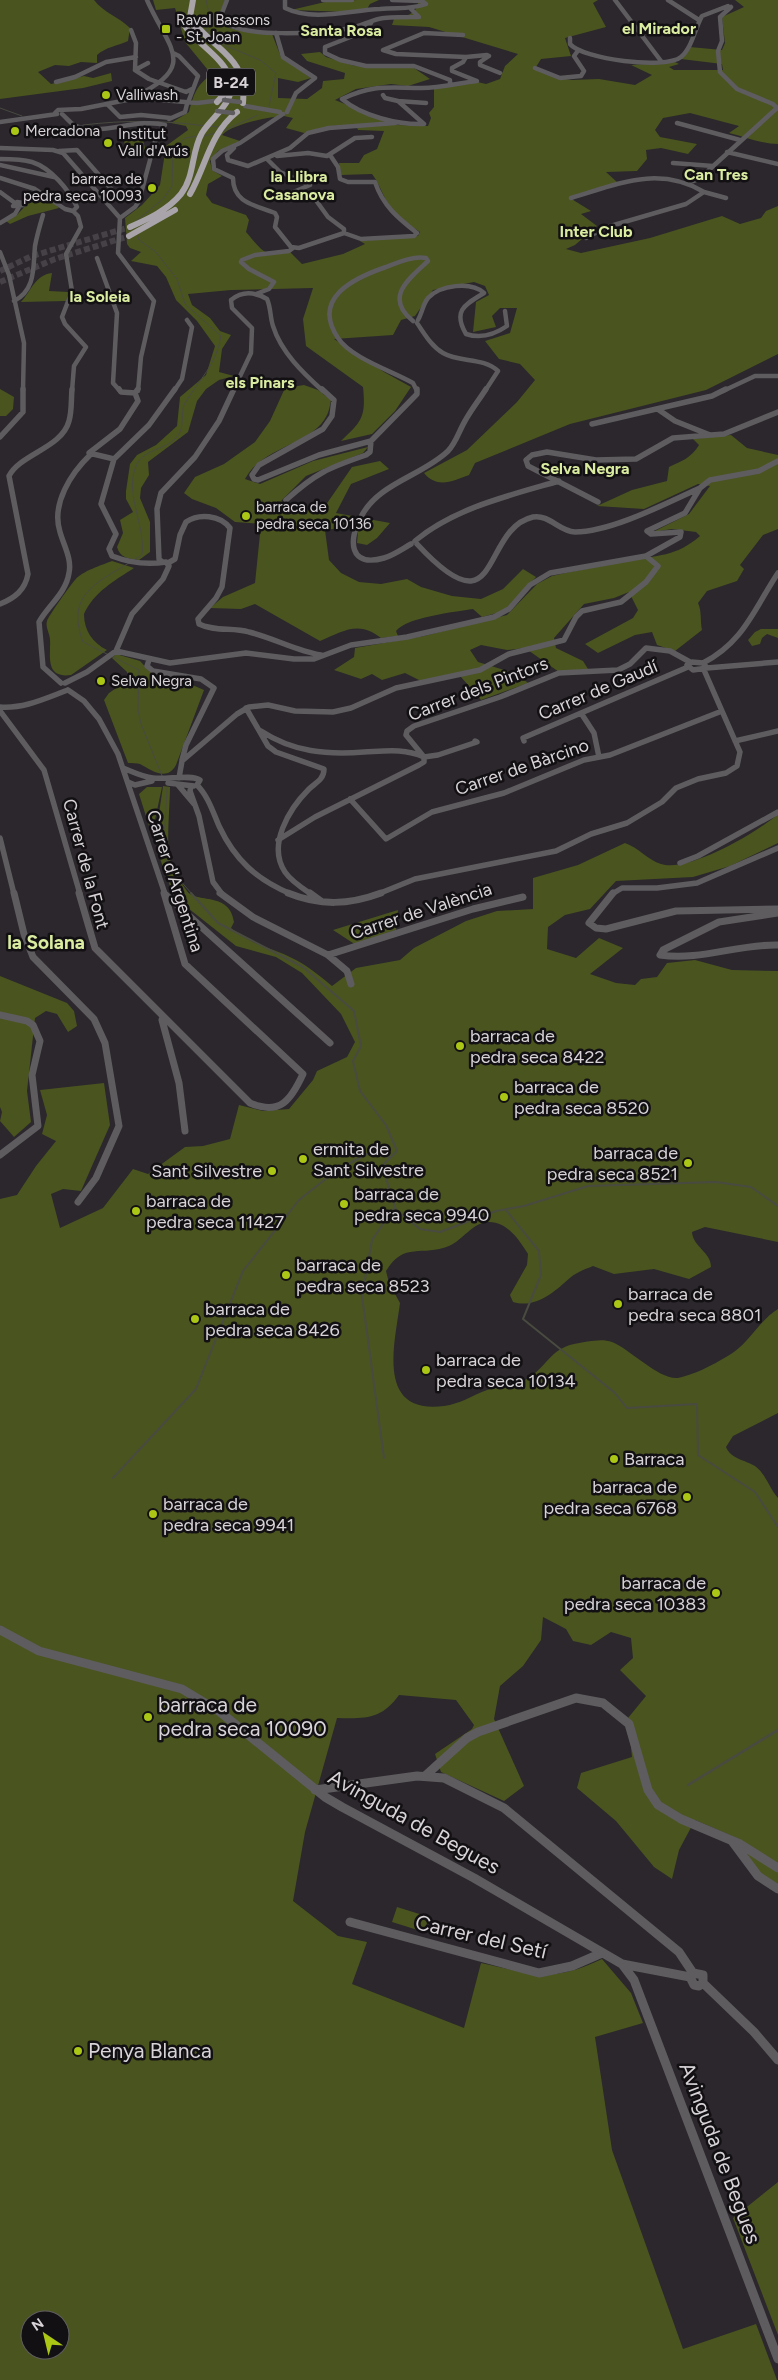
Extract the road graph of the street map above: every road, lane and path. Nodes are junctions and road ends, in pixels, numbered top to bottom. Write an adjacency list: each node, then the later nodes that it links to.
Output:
1 (147, 0): 25 (street)
2 (187, 0): 19 (highway)
3 (193, 0): 16 (highway)
4 (227, 0): 21 (street)
5 (285, 0): 13 (street)
6 (322, 0): 7 (street)
7 (352, 0)
8 (392, 0): 13 (street)
9 (615, 0): 28 (street)
10 (668, 0): 15 (street)
11 (724, 0): 12 (street)
12 (730, 6): 14 (street); 55 (street)
13 (411, 9): 18 (street)
14 (705, 13): 15 (street); 17 (street)
15 (692, 15): 17 (street)
16 (190, 17): 45 (highway); 70 (highway, B-24)
17 (699, 20): 28 (street)
18 (371, 22): 21 (street); 34 (street)
19 (185, 26): 41 (highway); 67 (highway, B-24)
20 (131, 30): 26 (street)
21 (276, 34): 48 (street)
22 (463, 35): 27 (street)
23 (570, 38): 24 (street)
24 (577, 52): 28 (street); 30 (street)
25 (173, 53): 35 (street); 36 (street)
26 (136, 57): 31 (street); 33 (street)
27 (466, 57): 32 (street); 34 (street)
28 (661, 61)
29 (148, 63): 31 (street)
30 (535, 68)
31 (135, 70): 35 (street)
32 (500, 74)
33 (56, 82)
34 (450, 82): 51 (street)
35 (160, 85): 36 (street); 38 (street); 39 (street)
36 (192, 89): 49 (street)
37 (383, 95): 40 (street)
38 (127, 100): 39 (street); 44 (street)
39 (165, 100): 42 (street)
40 (398, 101): 43 (street); 51 (street)
41 (217, 102): 42 (street); 45 (street, bridge); 46 (street)
42 (197, 103): 46 (street)
43 (426, 103)
44 (107, 104): 47 (street); 49 (street)
45 (240, 107): 46 (street, bridge); 48 (street); 70 (highway)
46 (214, 109): 67 (highway)
47 (63, 112): 50 (street); 53 (street)
48 (283, 113): 56 (street)
49 (170, 118): 53 (street)
50 (0, 122)
51 (396, 123): 62 (street)
52 (677, 123): 55 (street)
53 (162, 125): 79 (street)
54 (372, 137): 60 (street)
55 (740, 140): 59 (street)
56 (240, 143): 62 (street); 85 (street)
57 (0, 148): 58 (street)
58 (59, 151): 73 (street); 79 (street)
59 (727, 152): 64 (street); 66 (street)
60 (330, 155): 62 (street); 82 (street)
61 (0, 159): 68 (street)
62 (267, 159): 82 (street)
63 (673, 163): 66 (street)
64 (778, 164)
65 (0, 165): 68 (street)
66 (713, 166): 71 (street)
67 (193, 167): 81 (highway, B-24)
68 (54, 177): 77 (street)
69 (0, 178): 77 (street)
70 (196, 182): 83 (highway, B-24)
71 (691, 182): 74 (street); 75 (street)
72 (0, 192): 80 (street)
73 (114, 192)
74 (704, 192): 76 (street); 84 (street)
75 (571, 198)
76 (726, 198)
77 (72, 211): 114 (street)
78 (42, 215): 89 (street)
79 (120, 218): 94 (street)
80 (0, 223)
81 (130, 227)
82 (344, 233): 85 (street)
83 (129, 236)
84 (586, 238)
85 (293, 248): 88 (street)
86 (0, 252): 89 (street)
87 (97, 258): 94 (street)
88 (256, 294): 100 (street); 110 (street)
89 (14, 301): 99 (street)
90 (505, 312): 92 (street)
91 (187, 320): 102 (street)
92 (416, 321): 100 (street); 108 (street)
93 (778, 376): 95 (street)
94 (137, 393): 101 (street)
95 (658, 410): 97 (street); 98 (street)
96 (778, 412): 98 (street)
97 (592, 424)
98 (713, 436): 104 (street)
99 (0, 437)
100 (371, 441): 106 (street)
101 (93, 453): 102 (street); 121 (street)
102 (114, 459): 111 (street)
103 (778, 462): 105 (street)
104 (558, 481): 107 (street); 108 (street)
105 (700, 488): 108 (street); 109 (street)
106 (286, 500)
107 (598, 502)
108 (414, 543)
109 (646, 556): 116 (street); 124 (street)
110 (161, 561): 111 (street); 112 (street)
111 (155, 564): 112 (street)
112 (167, 566): 115 (street); 116 (street)
113 (778, 573): 120 (street)
114 (0, 604)
115 (112, 654): 117 (street); 121 (street)
116 (325, 656): 117 (street)
117 (149, 660): 135 (street)
118 (778, 662): 120 (street)
119 (689, 665): 120 (street); 127 (street, Carrer de Gaudí); 133 (street, Carrer dels Pintors)
120 (705, 667): 126 (street)
121 (63, 683): 122 (street); 123 (street)
122 (68, 690): 123 (street); 136 (street, Carrer d'Argentina)
123 (58, 692): 125 (street)
124 (246, 708): 128 (street); 135 (street)
125 (0, 709): 162 (street, Carrer de la Font)
126 (722, 711): 132 (street); 134 (street, Carrer de Bàrcino)
127 (581, 713): 131 (street, Carrer de Gaudí); 134 (street)
128 (261, 731): 133 (street, Carrer dels Pintors); 149 (street)
129 (778, 731): 132 (street)
130 (475, 741): 133 (street)
131 (524, 741)
132 (735, 741): 154 (street)
133 (424, 757): 145 (street)
134 (599, 757): 145 (street, Carrer de Bàrcino)
135 (182, 761): 137 (street)
136 (123, 768): 138 (street); 140 (street, Carrer d'Argentina)
137 (182, 770): 139 (street); 142 (street)
138 (137, 774): 140 (street); 141 (street)
139 (187, 777): 142 (street); 143 (street)
140 (128, 780): 141 (street); 144 (street, Carrer d'Argentina)
141 (141, 781): 142 (street); 144 (street, Carrer d'Argentina)
142 (178, 781): 143 (street); 146 (street)
143 (194, 786): 146 (street); 154 (street)
144 (133, 798): 152 (street, Carrer d'Argentina)
145 (350, 799): 149 (street)
146 (196, 806): 159 (street)
147 (778, 812): 151 (street)
148 (0, 838): 166 (street)
149 (278, 840): 154 (street)
150 (778, 848): 157 (street)
151 (680, 863)
152 (165, 894): 155 (street, Carrer d'Argentina); 156 (street)
153 (523, 897): 159 (street, Carrer de València)
154 (322, 902)
155 (170, 910): 156 (street); 162 (street, Carrer d'Argentina)
156 (182, 910): 163 (street)
157 (778, 911): 158 (street)
158 (778, 945)
159 (328, 955): 160 (street)
160 (351, 984)
161 (0, 1015): 165 (street)
162 (161, 1017): 164 (street, Carrer de la Font)
163 (330, 1043)
164 (185, 1132)
165 (0, 1155)
166 (78, 1202)
167 (0, 1630): 169 (street, Avinguda de Begues)
168 (425, 1776): 169 (street); 170 (street); 176 (street)
169 (315, 1790): 174 (street, Avinguda de Begues)
170 (732, 1840): 171 (street); 172 (street)
171 (778, 1868)
172 (778, 1889)
173 (350, 1922): 174 (street, Carrer del Setí)
174 (602, 1953): 175 (street, Avinguda de Begues)
175 (622, 1964): 176 (street, Avinguda de Begues); 178 (street, Avinguda de Begues)
176 (692, 1975): 177 (street)
177 (778, 2060)
178 (778, 2359)

